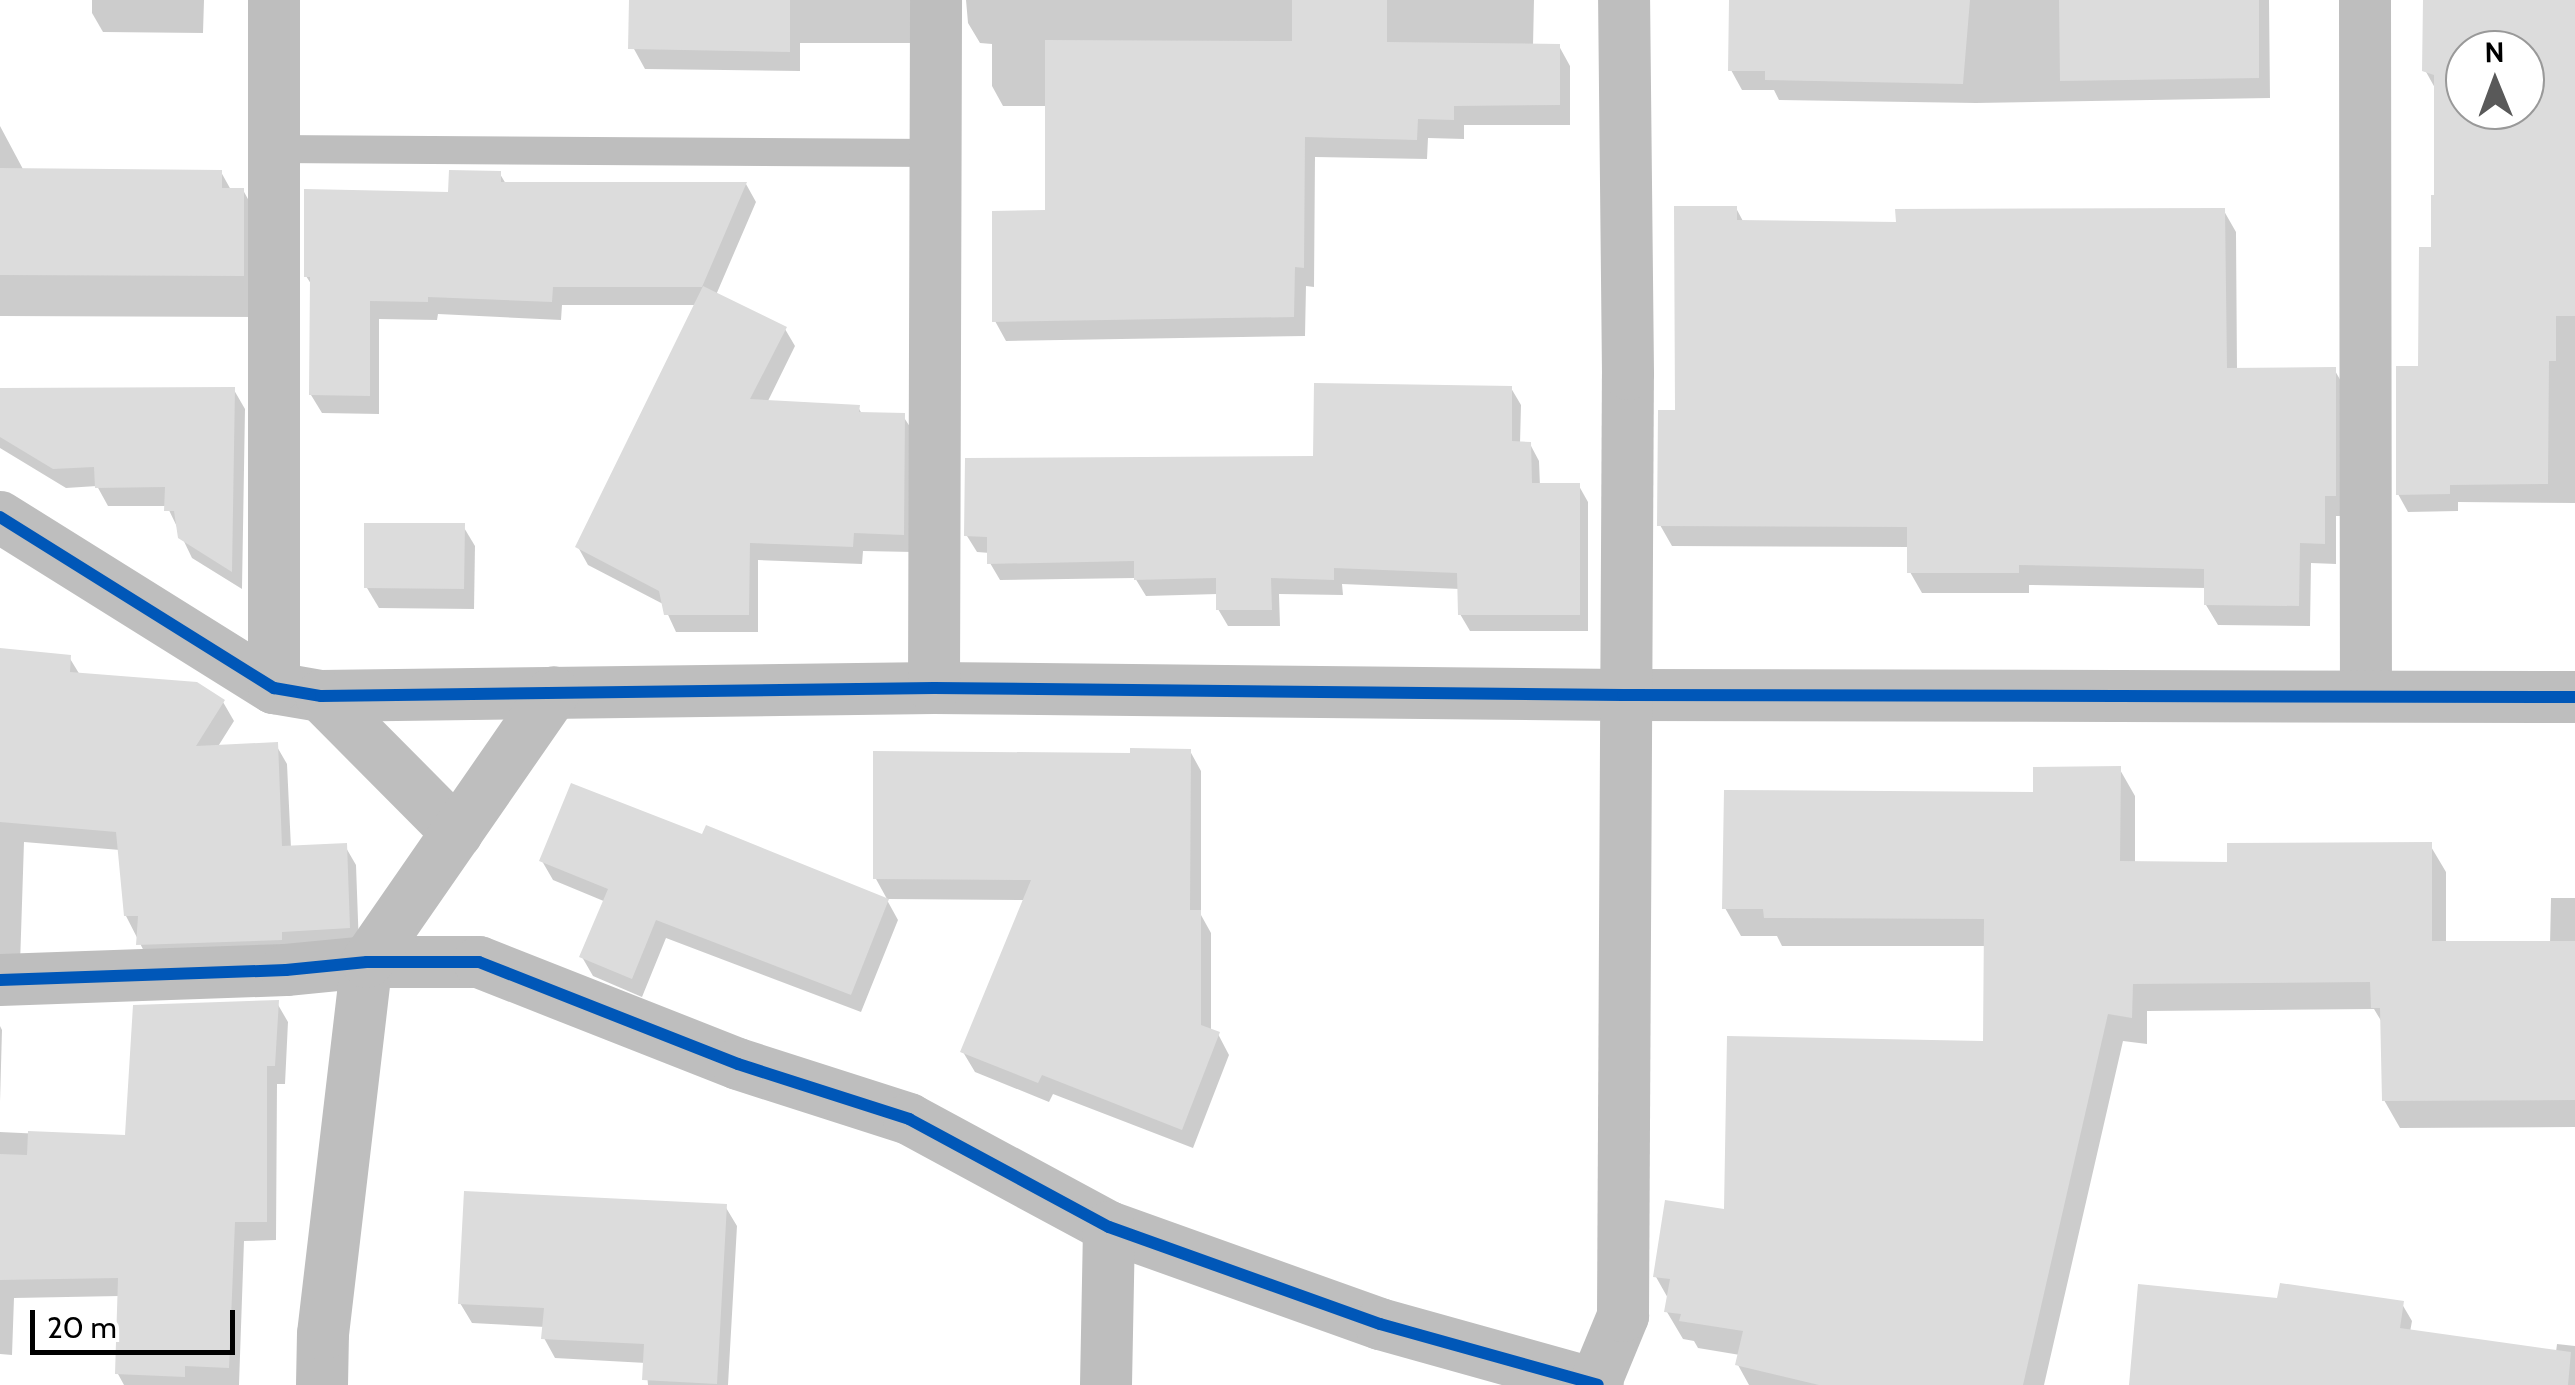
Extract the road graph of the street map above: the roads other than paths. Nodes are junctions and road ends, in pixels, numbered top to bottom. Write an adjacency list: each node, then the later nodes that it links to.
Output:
1 (274, 0): 5 (street)
2 (936, 0): 6 (street)
3 (1624, 0): 12 (street)
4 (2366, 0): 11 (street)
5 (274, 149): 6 (lane); 9 (street)
6 (936, 152): 8 (street)
7 (0, 517): 9 (street)
8 (934, 688): 10 (street); 12 (street)
9 (298, 692): 10 (street); 14 (street)
10 (554, 692): 14 (street)
11 (2366, 694): 12 (street); 13 (street)
12 (1623, 695): 18 (street)
13 (2575, 696)
14 (457, 833): 15 (street)
15 (367, 962): 16 (street); 17 (street); 19 (street)
16 (0, 980)
17 (1110, 1228): 18 (street); 20 (street)
18 (1596, 1384)
19 (322, 1385)
20 (1106, 1385)

